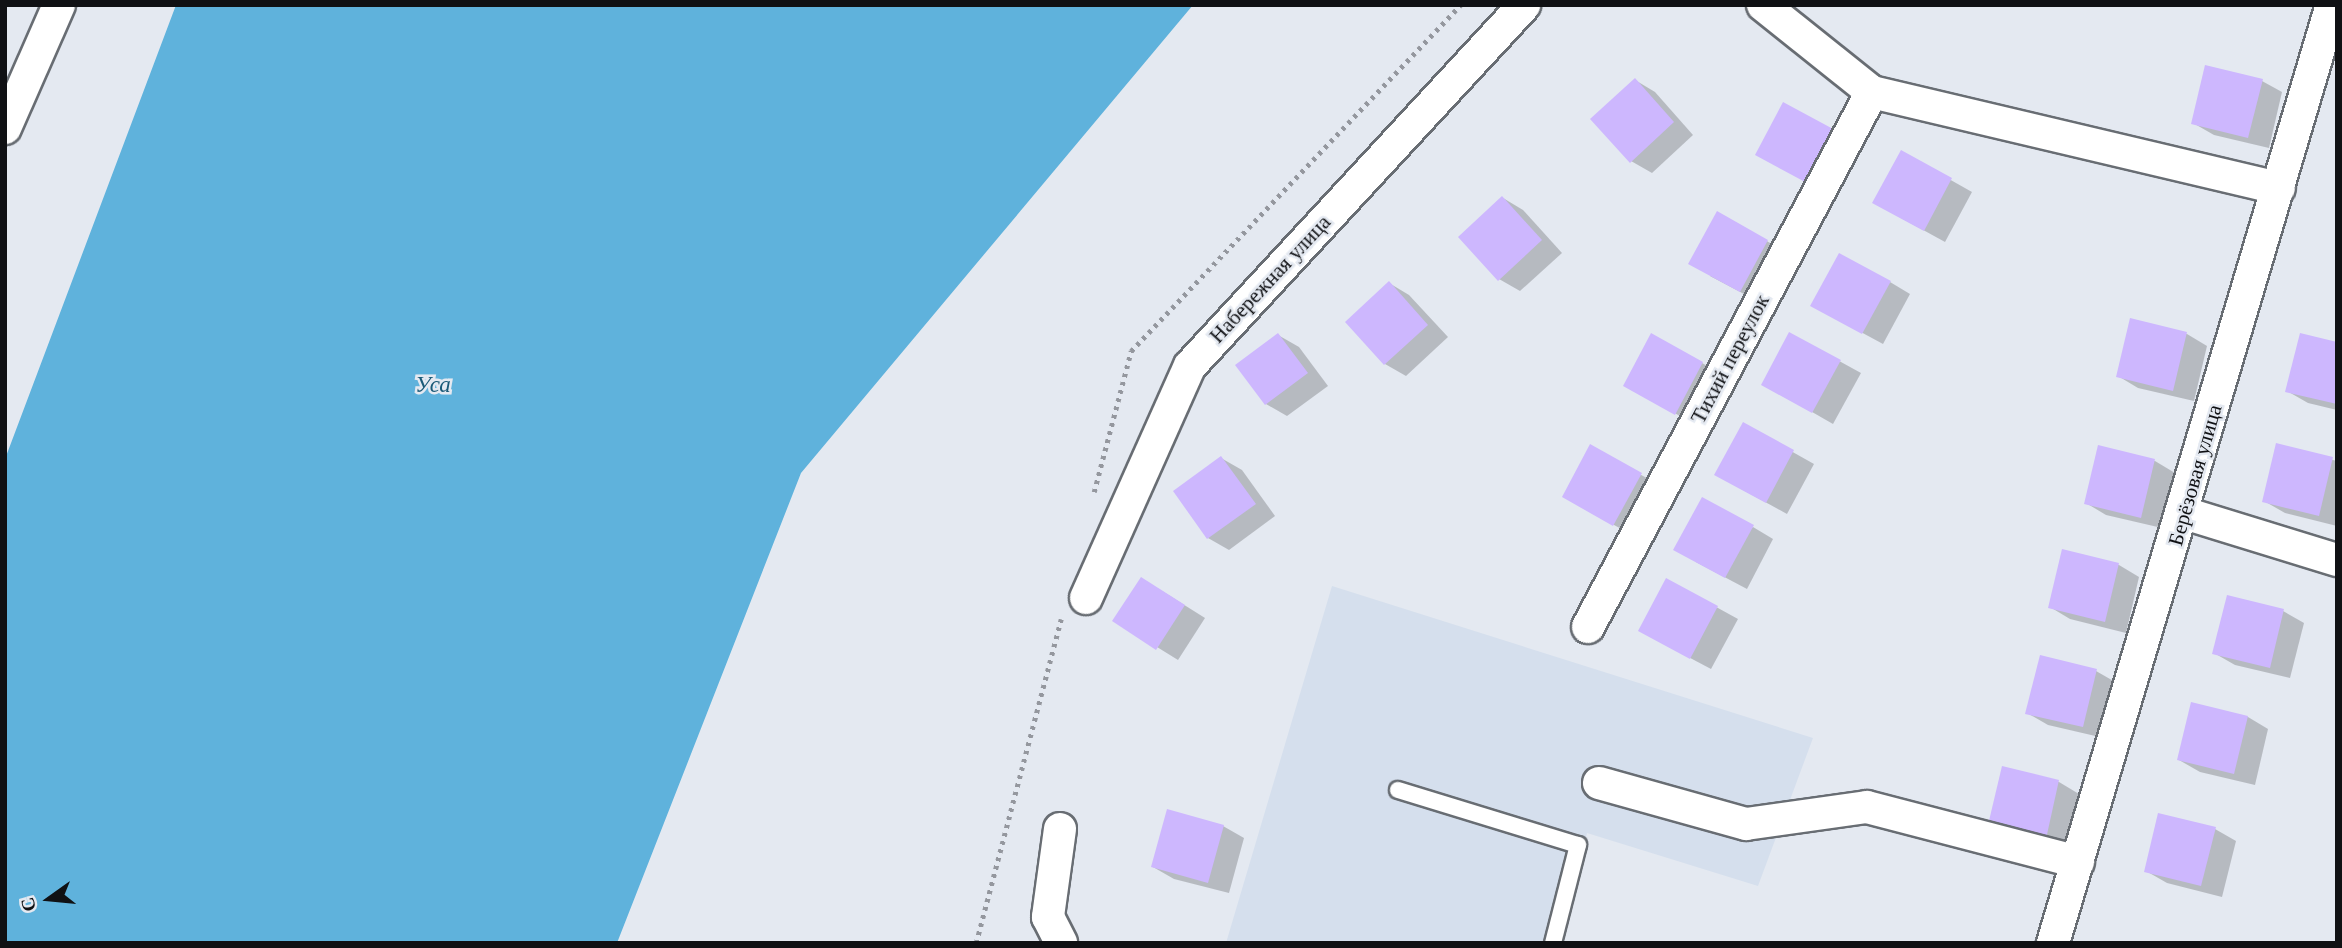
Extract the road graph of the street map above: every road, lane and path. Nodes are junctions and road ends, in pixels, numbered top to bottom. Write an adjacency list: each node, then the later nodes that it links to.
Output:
1 (59, 5): 6 (street)
2 (1524, 5): 10 (street, Набережная улица)
3 (1763, 5): 5 (street)
4 (2332, 5): 7 (street, Берёзовая улица)
5 (1872, 92): 7 (street); 11 (street, Тихий переулок)
6 (5, 128)
7 (2279, 188): 8 (street, Берёзовая улица)
8 (2184, 513): 9 (street); 15 (street, Берёзовая улица)
9 (2337, 560)
10 (1086, 598)
11 (1588, 627)
12 (1599, 783): 15 (street)
13 (1398, 790): 17 (lane)
14 (1060, 829): 16 (street)
15 (2078, 862): 18 (street, Берёзовая улица)
16 (1061, 943)
17 (1553, 943)
18 (2053, 943)

